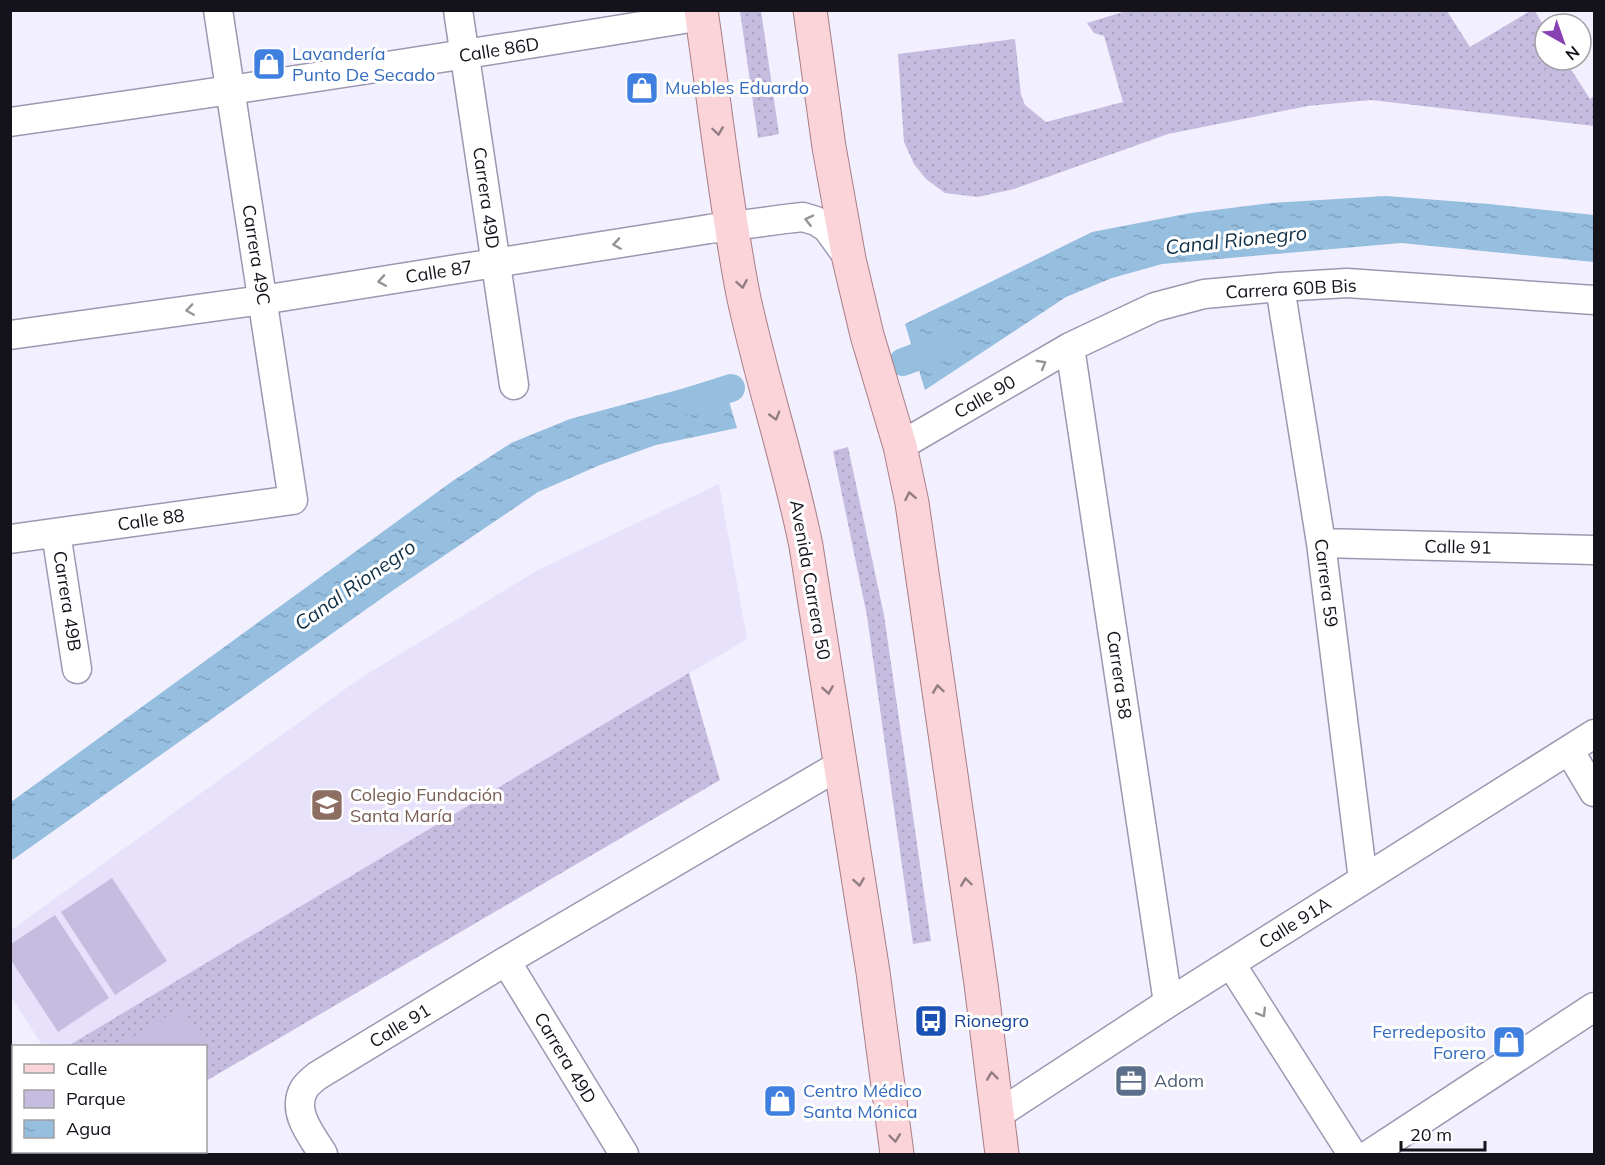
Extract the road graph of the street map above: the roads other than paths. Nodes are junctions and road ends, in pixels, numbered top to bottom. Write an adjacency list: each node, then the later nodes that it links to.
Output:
1 (218, 10): 6 (street, Carrera 49C)
2 (458, 10): 5 (street, Carrera 49D)
3 (810, 10): 9 (main road)
4 (702, 13): 5 (street, Calle 86D); 8 (main road, Avenida Carrera 50, one-way to 8)
5 (465, 55): 6 (street, Calle 86D); 10 (street, Carrera 49D)
6 (230, 91): 7 (street, Calle 86D); 12 (street, Carrera 49C)
7 (10, 122)
8 (732, 226): 9 (street, Calle 87, one-way to 8); 10 (street, Calle 87, one-way to 10); 26 (main road, Avenida Carrera 50, one-way to 26)
9 (849, 259): 17 (main road)
10 (496, 263): 12 (street, Calle 87, one-way to 12); 16 (street, Carrera 49D)
11 (1280, 287): 13 (street, Carrera 60B Bis); 15 (street, Carrera 60B Bis); 21 (street, Carrera 59)
12 (262, 300): 14 (street, Calle 87, one-way to 14); 18 (street, Carrera 49C)
13 (1594, 300)
14 (10, 335)
15 (1070, 347): 17 (street, Calle 90, one-way to 15); 31 (street, Carrera 58)
16 (514, 385)
17 (900, 446): 33 (main road, one-way to 17)
18 (292, 500): 19 (street, Calle 88)
19 (56, 533): 20 (street, Calle 88); 23 (street, Carrera 49B)
20 (10, 539)
21 (1321, 543): 22 (street, Calle 91); 28 (street, Carrera 59)
22 (1594, 550)
23 (77, 669)
24 (1594, 734): 25 (street, Calle 91A)
25 (1569, 750): 27 (street); 28 (street, Calle 91A)
26 (840, 765): 29 (street, Calle 91); 36 (main road, Avenida Carrera 50, one-way to 36)
27 (1594, 792)
28 (1363, 880): 30 (street, Calle 91A)
29 (506, 961): 34 (street, Calle 91); 35 (street, Carrera 49D)
30 (1231, 964): 31 (street, Calle 91A); 38 (street, one-way to 38)
31 (1168, 1003): 33 (street, Calle 91A)
32 (1594, 1007): 39 (street)
33 (997, 1115): 37 (main road)
34 (323, 1155)
35 (624, 1155)
36 (897, 1155)
37 (1002, 1155)
38 (1352, 1155)
39 (1370, 1155)

